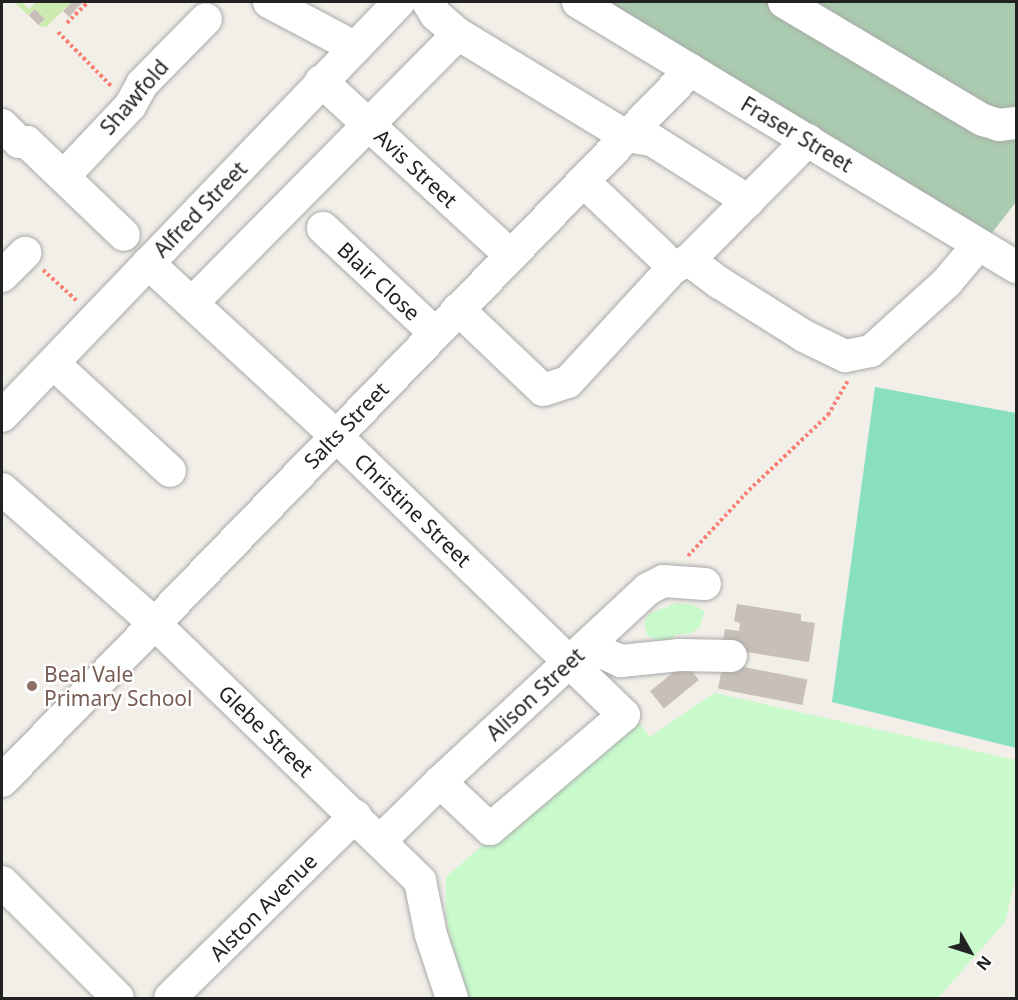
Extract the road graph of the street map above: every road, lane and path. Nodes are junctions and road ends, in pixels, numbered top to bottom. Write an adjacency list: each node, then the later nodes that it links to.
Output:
1 (88, 2): 8 (path)
2 (269, 2): 11 (street)
3 (399, 2): 11 (street, Alfred Street)
4 (428, 2): 10 (street)
5 (578, 2): 12 (street, Fraser Street)
6 (784, 2): 15 (street)
7 (206, 19): 20 (street, Shawfold)
8 (67, 23)
9 (58, 32): 13 (path)
10 (458, 34): 16 (street); 18 (street)
11 (354, 47): 14 (street, Alfred Street)
12 (691, 70): 18 (street, Salts Street); 19 (street, Fraser Street)
13 (105, 80)
14 (321, 81): 16 (street, Avis Street); 29 (street, Alfred Street)
15 (1017, 123)
16 (369, 124): 27 (street, Avis Street); 33 (street)
17 (2, 125): 20 (street)
18 (626, 136): 21 (street, Salts Street); 22 (street)
19 (808, 140): 22 (street); 25 (street, Fraser Street)
20 (64, 176): 24 (street)
21 (583, 181): 27 (street, Salts Street); 28 (street)
22 (748, 201): 28 (street)
23 (322, 228): 35 (street, Blair Close)
24 (124, 235)
25 (978, 244): 30 (street, Fraser Street); 36 (street)
26 (25, 253): 31 (street); 32 (path)
27 (510, 255): 34 (street, Salts Street)
28 (675, 258): 34 (street); 36 (street)
29 (148, 263): 33 (street, Christine Street); 37 (street, Alfred Street)
30 (1017, 267)
31 (2, 276)
32 (78, 302)
33 (192, 303): 39 (street, Christine Street)
34 (458, 309): 35 (street, Salts Street)
35 (435, 333): 39 (street, Salts Street)
36 (855, 354): 42 (path)
37 (53, 363): 38 (street, Alfred Street); 40 (street)
38 (2, 416)
39 (336, 436): 44 (street, Salts Street); 45 (street, Christine Street)
40 (170, 471)
41 (2, 489): 44 (street, Glebe Street)
42 (663, 581): 43 (street); 45 (street, Alison Street)
43 (705, 584)
44 (154, 623): 47 (street, Salts Street); 49 (street, Glebe Street)
45 (580, 652): 46 (street); 48 (street, Alison Street); 48 (street)
46 (731, 656)
47 (2, 781)
48 (440, 782): 50 (street, Alison Street)
49 (355, 816): 50 (street, Glebe Street); 53 (street, Alston Avenue)
50 (380, 841): 54 (street, Glebe Street)
51 (2, 882): 52 (street)
52 (118, 999)
53 (170, 999)
54 (452, 999)

